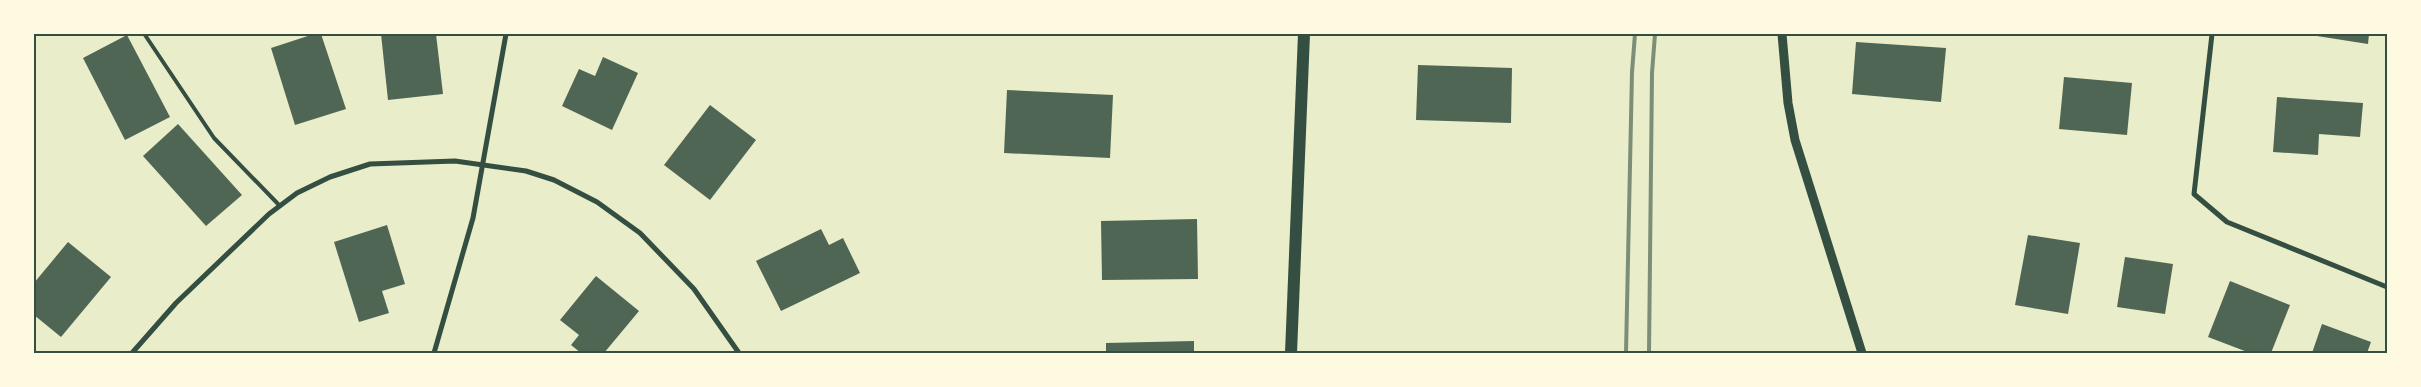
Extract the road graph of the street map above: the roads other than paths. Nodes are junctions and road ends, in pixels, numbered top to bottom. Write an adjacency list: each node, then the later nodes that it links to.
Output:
1 (144, 34): 7 (lane)
2 (506, 34): 6 (street)
3 (1304, 34): 12 (main road)
4 (1782, 34): 13 (street)
5 (2212, 34): 8 (street)
6 (484, 166): 7 (street); 10 (street); 11 (street)
7 (280, 206): 9 (street)
8 (2387, 286)
9 (132, 353)
10 (434, 353)
11 (739, 353)
12 (1291, 353)
13 (1862, 353)

